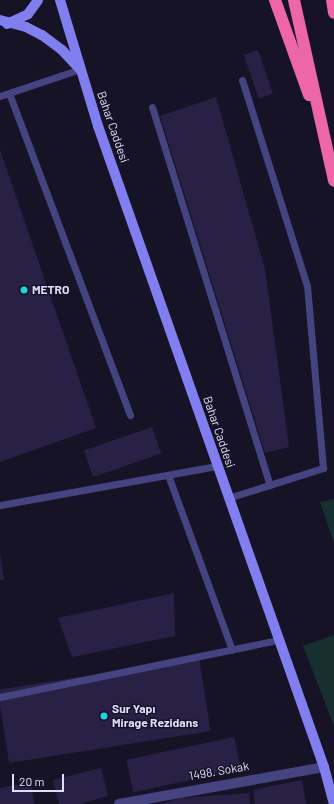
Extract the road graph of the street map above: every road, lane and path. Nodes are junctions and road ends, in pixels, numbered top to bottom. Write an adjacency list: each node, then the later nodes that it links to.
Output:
1 (38, 0): 7 (main road)
2 (60, 0): 8 (main road, Bahar Caddesi)
3 (275, 0): 13 (highway)
4 (294, 0): 13 (highway)
5 (332, 0): 6 (highway)
6 (334, 13)
7 (3, 23): 8 (main road)
8 (80, 69): 10 (lane); 16 (main road, Bahar Caddesi)
9 (242, 80): 18 (lane)
10 (9, 93): 11 (lane); 15 (lane)
11 (0, 96)
12 (152, 107): 18 (lane)
13 (320, 125): 14 (highway)
14 (334, 181)
15 (130, 415)
16 (217, 466): 17 (lane); 19 (main road, Bahar Caddesi)
17 (168, 475): 20 (lane); 22 (lane)
18 (270, 485): 19 (lane)
19 (228, 498): 21 (main road, Bahar Caddesi)
20 (0, 505)
21 (278, 640): 22 (lane); 24 (main road, Bahar Caddesi)
22 (232, 650): 23 (lane)
23 (0, 697)
24 (324, 767): 25 (street, 1498. Sokak); 26 (main road, Bahar Caddesi)
25 (119, 804)
26 (334, 804)

